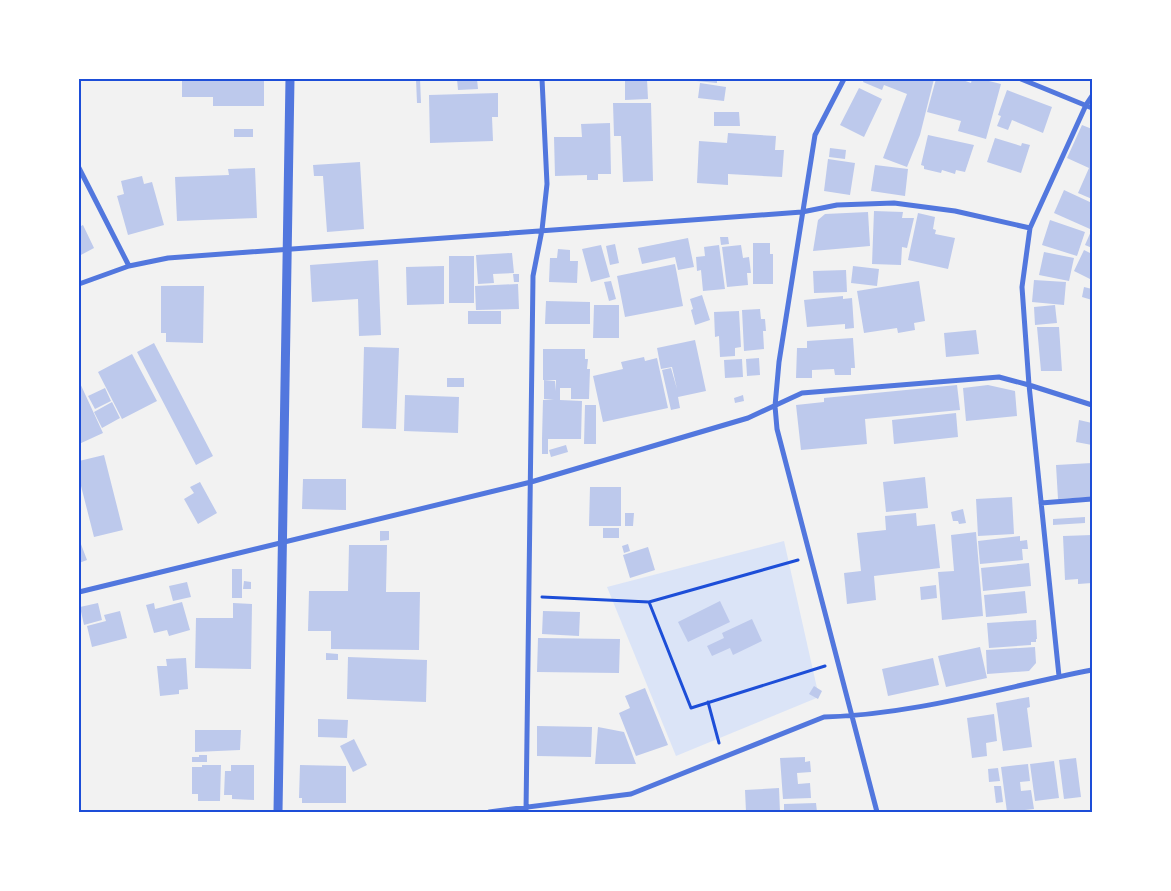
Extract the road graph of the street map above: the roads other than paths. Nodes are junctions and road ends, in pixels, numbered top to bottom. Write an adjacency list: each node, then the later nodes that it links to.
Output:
1 (290, 79): 12 (street)
2 (542, 79): 11 (street)
3 (844, 79): 9 (street)
4 (1021, 79): 6 (street)
5 (1092, 96): 6 (street)
6 (1086, 105): 7 (street); 10 (street)
7 (1092, 108)
8 (79, 168): 13 (street)
9 (802, 212): 10 (street); 11 (street); 17 (street)
10 (1030, 228): 15 (street)
11 (542, 230): 12 (street); 18 (street)
12 (287, 250): 13 (street); 21 (street)
13 (129, 266): 14 (street)
14 (79, 284)
15 (1029, 385): 16 (street); 17 (street); 20 (street)
16 (1092, 405)
17 (775, 406): 18 (street); 25 (street)
18 (531, 482): 21 (street); 26 (street)
19 (1092, 499): 20 (street)
20 (1041, 503): 24 (street)
21 (283, 543): 22 (street); 27 (street)
22 (79, 592)
23 (1092, 670): 24 (street)
24 (1059, 676): 25 (street)
25 (851, 716): 26 (street); 29 (street)
26 (525, 810): 28 (street)
27 (278, 812)
28 (489, 812)
29 (877, 812)

